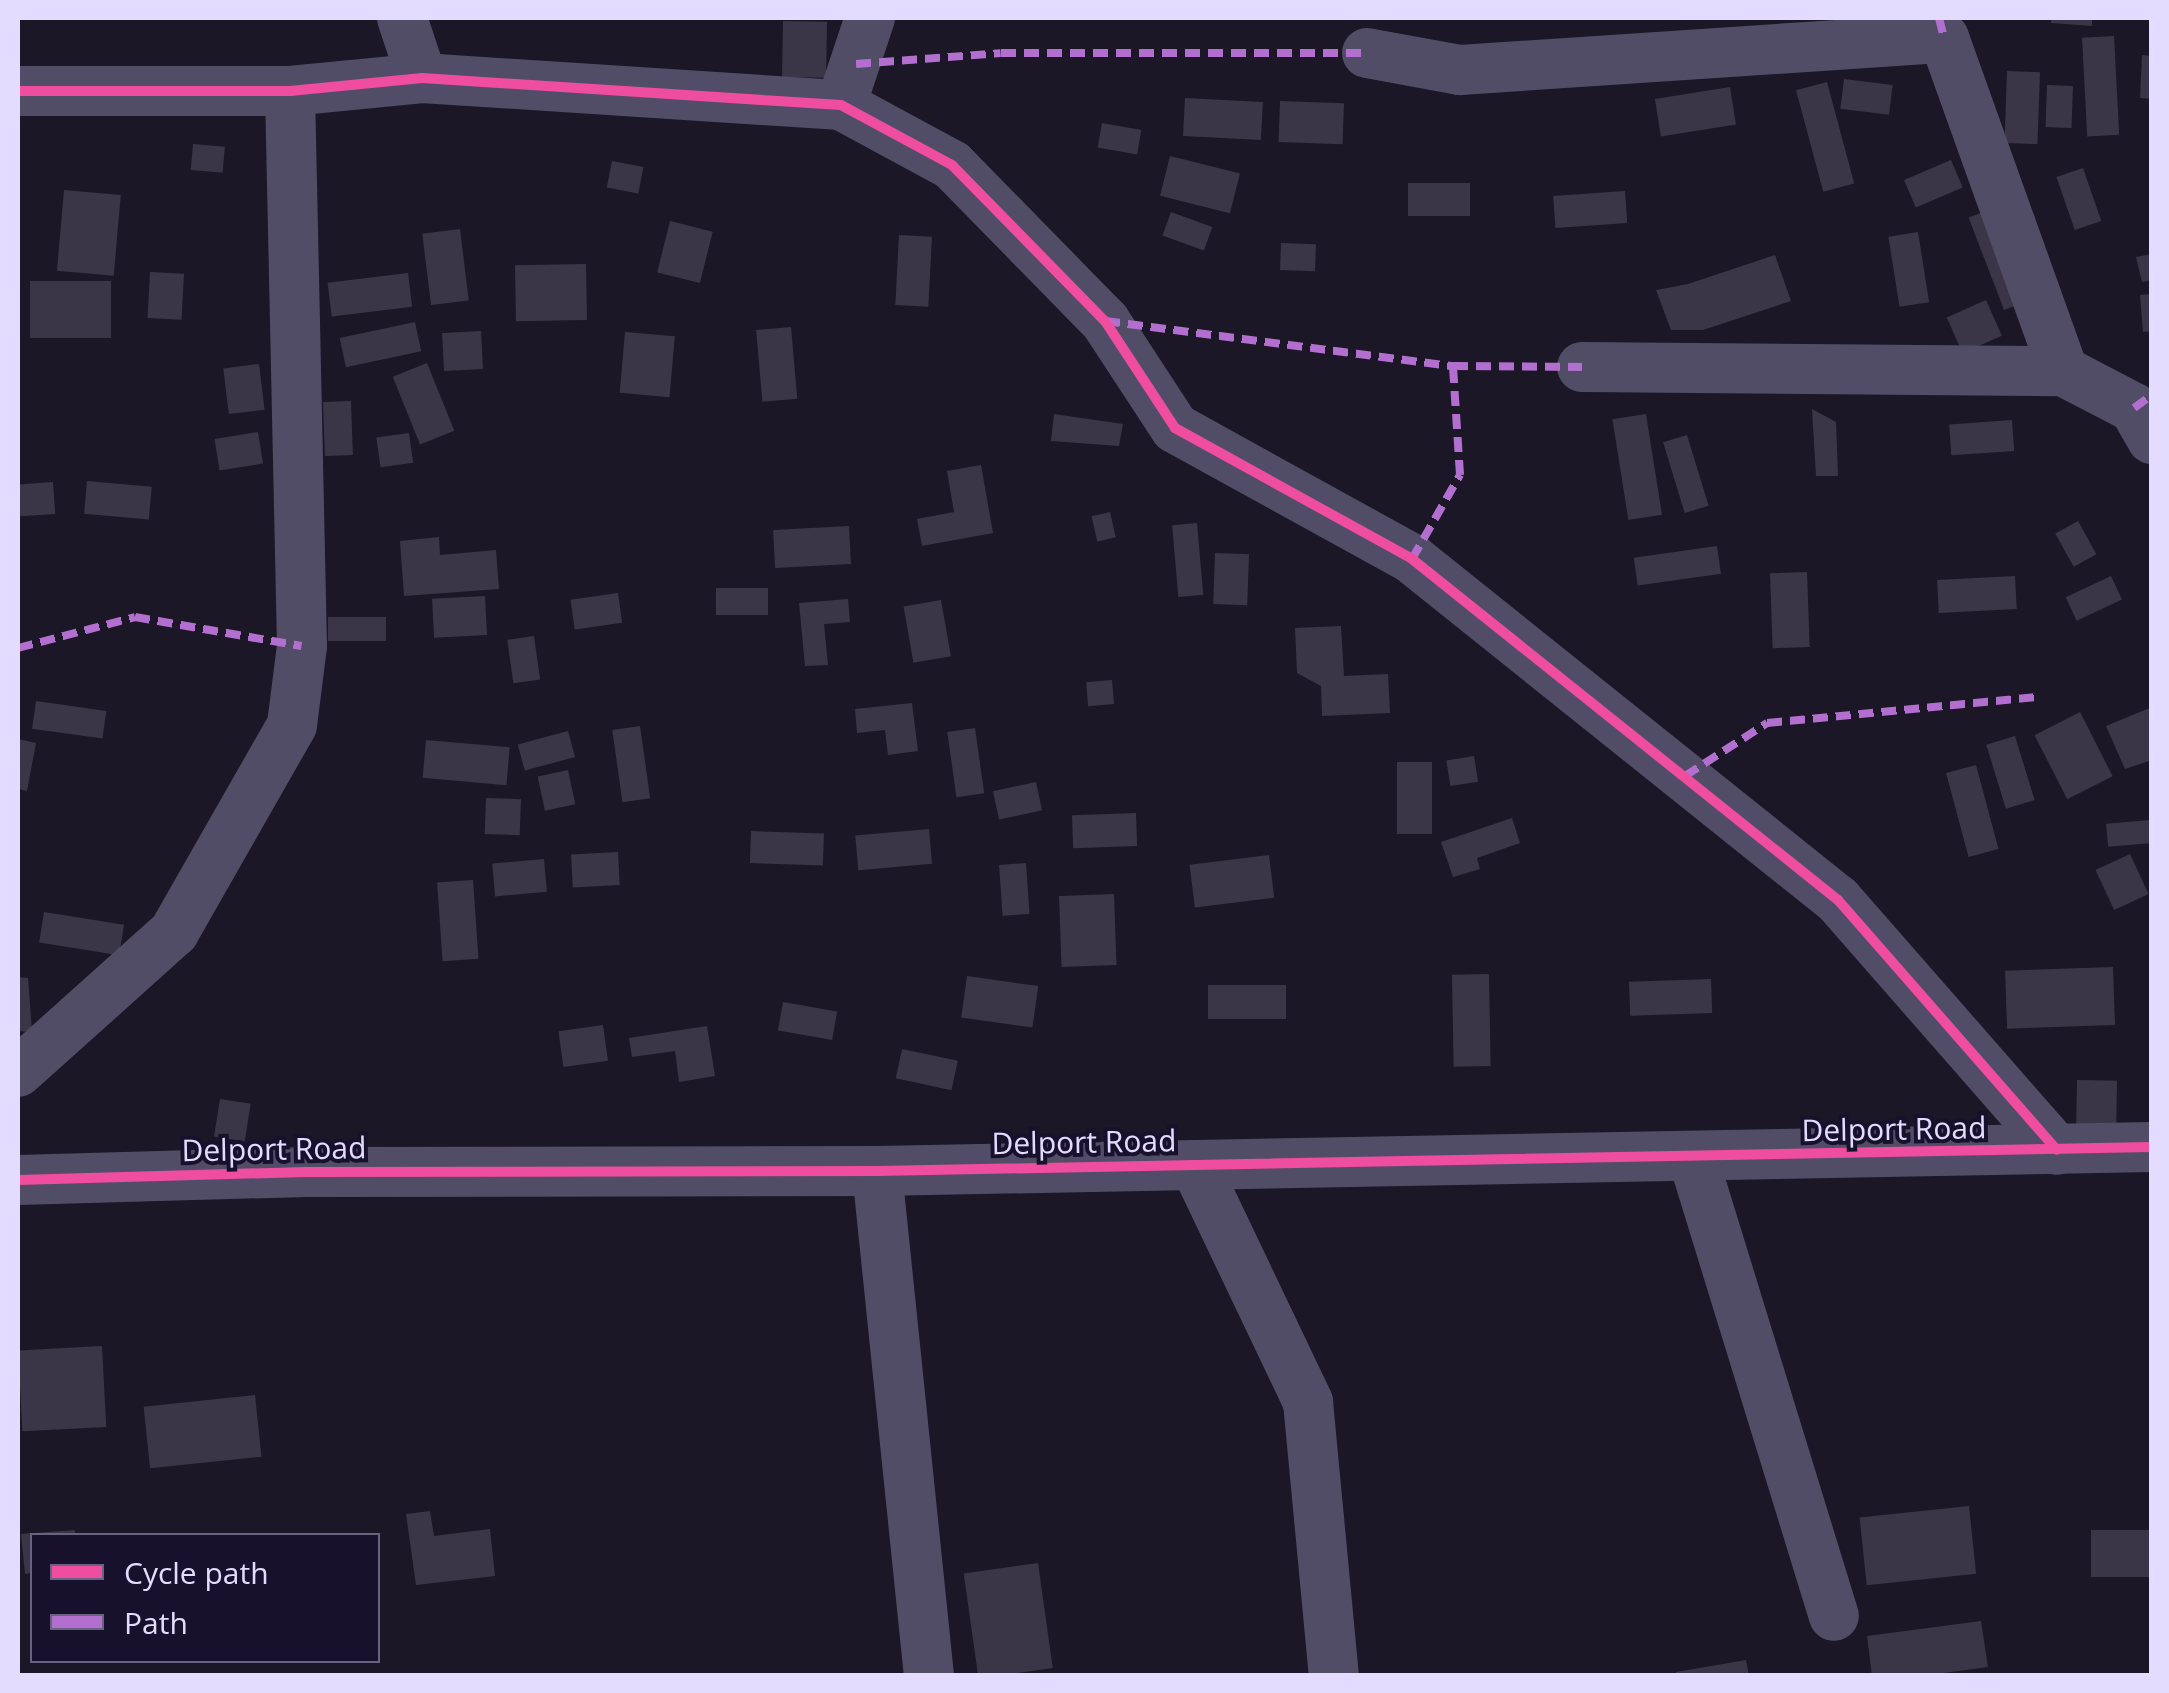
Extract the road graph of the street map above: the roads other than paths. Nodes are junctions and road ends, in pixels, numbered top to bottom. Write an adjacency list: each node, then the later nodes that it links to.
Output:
1 (402, 18): 4 (street)
2 (870, 18): 7 (street)
3 (1367, 53): 9 (street)
4 (422, 78): 6 (street); 7 (street)
5 (18, 90): 6 (street)
6 (290, 91): 11 (street)
7 (841, 105): 13 (street)
8 (1582, 367): 9 (street)
9 (2063, 371): 10 (street)
10 (2152, 439)
11 (18, 1072)
12 (2152, 1147): 13 (street, Delport Road)
13 (2057, 1150): 14 (street, Delport Road)
14 (1693, 1158): 15 (street, Delport Road); 18 (street)
15 (1195, 1165): 16 (street, Delport Road); 20 (street)
16 (877, 1172): 17 (street, Delport Road); 19 (street)
17 (18, 1180)
18 (1834, 1616)
19 (929, 1676)
20 (1334, 1676)

